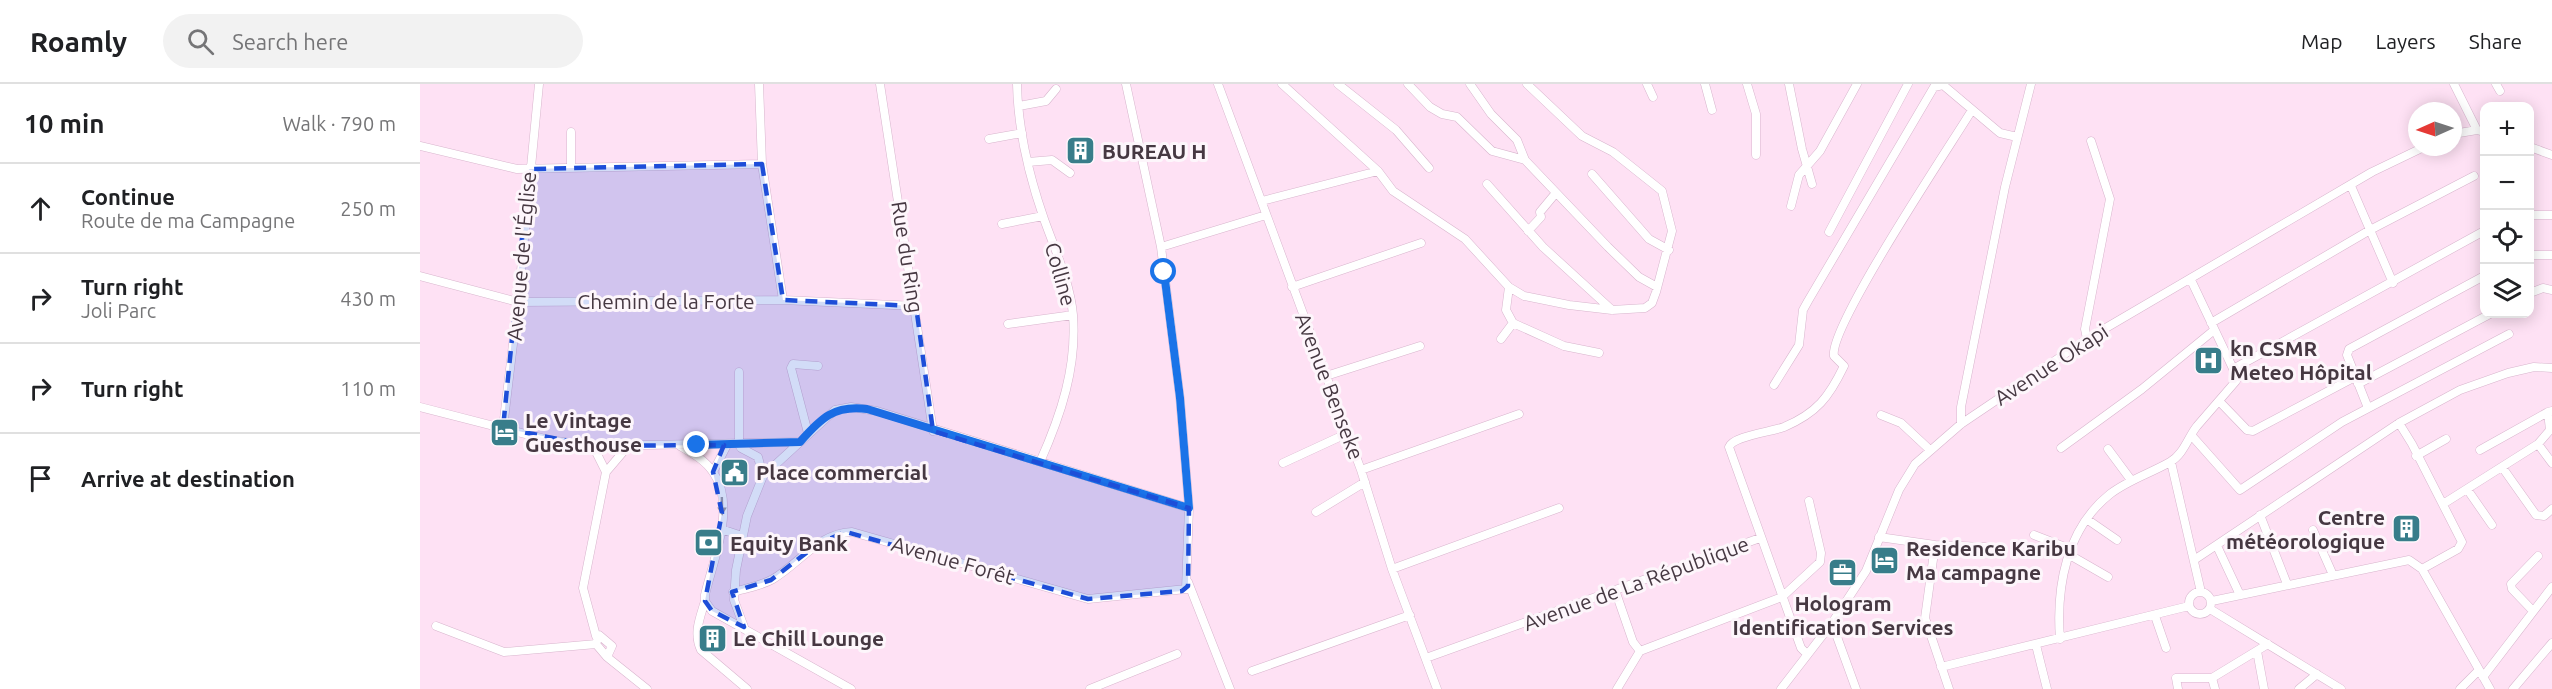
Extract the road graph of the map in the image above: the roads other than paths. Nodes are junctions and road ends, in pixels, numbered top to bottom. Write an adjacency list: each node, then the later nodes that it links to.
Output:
1 (539, 84): 44 (street, Avenue de l'Église)
2 (759, 84): 40 (street)
3 (880, 84): 80 (street, Rue du Ring)
4 (1017, 84): 22 (street, Colline)
5 (1126, 84): 65 (street)
6 (1218, 84): 53 (street, Avenue Benseke)
7 (1282, 84): 45 (street)
8 (1338, 84): 43 (street)
9 (1408, 84): 38 (street)
10 (1470, 84): 38 (street)
11 (1527, 84): 66 (street)
12 (1647, 84): 21 (street)
13 (1705, 84): 23 (street)
14 (1747, 84): 35 (street)
15 (1789, 84): 41 (street)
16 (1857, 84): 41 (street)
17 (1908, 84): 62 (street)
18 (2031, 84): 30 (street)
19 (2454, 84): 25 (street)
20 (1056, 88): 22 (street)
21 (1653, 97)
22 (1019, 106): 28 (street, Colline)
23 (1713, 110)
24 (1972, 110): 30 (street); 98 (street); 150 (street)
25 (2480, 129)
26 (2480, 131): 29 (street)
27 (571, 132): 42 (street)
28 (1022, 133): 31 (street); 39 (street, Colline)
29 (2462, 133)
30 (2017, 137): 106 (street)
31 (989, 139)
32 (2091, 141): 89 (street)
33 (420, 146): 44 (street)
34 (2534, 149): 37 (street)
35 (1756, 155)
36 (2408, 155): 51 (street, Avenue Okapi)
37 (2552, 155)
38 (1525, 159): 52 (street)
39 (1028, 162): 46 (street); 58 (street, Colline)
40 (762, 164): 42 (street); 78 (street)
41 (1807, 166): 50 (street); 54 (street)
42 (571, 168): 44 (street)
43 (1429, 168)
44 (529, 169): 79 (street, Avenue de l'Église)
45 (1378, 171): 53 (street); 74 (street)
46 (1070, 173)
47 (1592, 174): 66 (street)
48 (2474, 176): 60 (street)
49 (1487, 184): 61 (street)
50 (1812, 184)
51 (2351, 186): 60 (street); 71 (street, Avenue Okapi)
52 (1555, 194): 61 (street); 75 (street)
53 (1262, 201): 55 (street, Avenue Benseke)
54 (1791, 206)
55 (1266, 215): 65 (street); 73 (street, Avenue Benseke)
56 (2534, 215): 57 (street)
57 (2552, 215)
58 (1043, 216): 59 (street); 82 (street, Colline)
59 (1002, 224)
60 (2370, 230): 72 (street); 86 (street)
61 (1528, 231): 81 (street)
62 (1829, 232)
63 (2480, 233): 72 (street)
64 (1421, 243): 73 (street)
65 (1161, 247): 138 (street)
66 (1669, 250): 75 (street)
67 (2534, 255): 68 (street)
68 (2552, 255)
69 (420, 276): 79 (street, Chemin de la Forte)
70 (2480, 278): 97 (street)
71 (2191, 280): 86 (street); 89 (street, Avenue Okapi)
72 (2393, 283): 94 (street)
73 (1292, 286): 96 (street, Avenue Benseke)
74 (1509, 287): 81 (street); 84 (street)
75 (1657, 287): 81 (street)
76 (2552, 290): 77 (street)
77 (2534, 291)
78 (783, 300): 79 (street, Chemin de la Forte); 80 (street, Chemin de la Forte)
79 (518, 302): 107 (street, Avenue de l'Église)
80 (916, 306): 108 (street, Rue du Ring)
81 (1612, 310)
82 (1072, 315): 85 (street); 124 (street, Colline)
83 (2482, 318): 97 (street)
84 (1513, 323): 88 (street); 91 (street)
85 (1008, 324)
86 (2212, 327): 94 (street); 119 (street)
87 (2509, 334): 101 (street)
88 (1501, 339)
89 (2087, 339): 106 (street, Avenue Okapi)
90 (1420, 346): 96 (street)
91 (1599, 353)
92 (818, 366): 109 (street)
93 (2552, 368): 105 (street)
94 (2233, 369): 99 (street)
95 (739, 372): 116 (street)
96 (1326, 376): 110 (street, Avenue Benseke)
97 (2357, 380): 99 (street); 101 (street)
98 (1774, 385)
99 (2219, 401): 111 (street)
100 (420, 407): 107 (street)
101 (2368, 408): 111 (street)
102 (2550, 411): 114 (street); 122 (street)
103 (1519, 414): 129 (street)
104 (1881, 415): 121 (street)
105 (2399, 423): 123 (street); 142 (street)
106 (1961, 424): 121 (street, Avenue Okapi)
107 (503, 428): 117 (street)
108 (933, 430): 109 (street); 124 (street)
109 (808, 433): 113 (street)
110 (1348, 433): 127 (street); 129 (street, Avenue Benseke)
111 (2192, 436): 125 (street)
112 (2446, 439): 123 (street)
113 (800, 442): 116 (street); 132 (street)
114 (2538, 444): 126 (street); 128 (street)
115 (679, 445): 116 (street); 118 (street); 131 (street)
116 (732, 445): 131 (street); 132 (street)
117 (593, 446): 118 (street); 130 (street)
118 (629, 446): 130 (street)
119 (2061, 448)
120 (2108, 449): 133 (street)
121 (1930, 450): 149 (street, Avenue Okapi)
122 (2481, 450)
123 (2416, 456): 137 (street)
124 (1040, 462): 138 (street)
125 (2171, 462): 133 (street); 157 (street)
126 (2552, 463)
127 (1283, 464)
128 (2502, 467): 135 (street); 140 (street)
129 (1361, 470): 134 (street, Avenue Benseke)
130 (606, 472): 180 (street)
131 (713, 472): 145 (street, one-way to 145)
132 (763, 476): 148 (street)
133 (2131, 480): 143 (street)
134 (1365, 482): 141 (street); 158 (street, Avenue Benseke)
135 (2468, 489): 137 (street); 144 (street)
136 (1809, 501): 169 (street)
137 (2443, 504): 159 (street)
138 (1189, 508): 163 (street)
139 (1559, 508): 158 (street)
140 (2552, 509)
141 (1316, 512)
142 (2260, 515): 153 (street); 162 (street)
143 (2088, 520): 151 (street); 155 (street)
144 (2492, 525)
145 (721, 530): 148 (street); 170 (street)
146 (2313, 530): 160 (street)
147 (2034, 535): 155 (street)
148 (742, 536): 166 (street)
149 (1879, 537): 152 (street); 176 (street, Avenue Okapi)
150 (1760, 538): 165 (street, Avenue de La République); 169 (street, Avenue de La République)
151 (2117, 540)
152 (1935, 545): 154 (street); 192 (street)
153 (2217, 546): 157 (street); 168 (street)
154 (1985, 547)
155 (2069, 552): 161 (street); 179 (street)
156 (2538, 556): 173 (street)
157 (2194, 560): 167 (street)
158 (1392, 569): 174 (street, Avenue Benseke)
159 (2422, 569): 160 (street); 195 (street)
160 (2332, 575): 162 (street)
161 (2109, 577)
162 (2287, 584): 168 (street)
163 (1187, 585): 166 (street, Avenue Forêt); 201 (street)
164 (2552, 587): 173 (street)
165 (1615, 590): 185 (street); 191 (street, Avenue de La République)
166 (733, 592): 178 (street)
167 (2200, 592): 171 (street); 172 (street)
168 (2240, 595): 171 (street)
169 (1782, 597): 185 (street); 189 (street, Avenue de La République)
170 (705, 602): 178 (street); 198 (street)
171 (2211, 605): 172 (street); 182 (street)
172 (2189, 606): 175 (street)
173 (2533, 611): 195 (street)
174 (1410, 615): 191 (street, Avenue Benseke); 193 (street)
175 (2155, 616): 179 (street); 184 (street)
176 (1832, 623): 189 (street, Avenue Okapi); 205 (street)
177 (436, 626): 180 (street)
178 (744, 627): 199 (street)
179 (2060, 639): 183 (street)
180 (596, 640): 190 (street); 190 (street)
181 (2552, 643): 187 (street)
182 (2268, 644): 186 (street); 194 (street)
183 (2036, 645): 192 (street); 207 (street)
184 (2166, 648)
185 (1640, 651): 203 (street)
186 (2257, 651): 196 (street); 210 (street)
187 (2549, 653): 215 (street)
188 (1178, 654): 200 (street)
189 (1807, 654): 204 (street, Avenue Okapi)
190 (607, 657): 197 (street)
191 (1426, 658): 202 (street, Avenue Benseke)
192 (1941, 667): 206 (street)
193 (1252, 672)
194 (2317, 674): 211 (street); 212 (street)
195 (2481, 674): 213 (street); 214 (street)
196 (2212, 678): 208 (street); 209 (street)
197 (647, 689)
198 (747, 689)
199 (851, 689)
200 (1090, 689)
201 (1230, 689)
202 (1437, 689)
203 (1617, 689)
204 (1781, 689)
205 (1856, 689)
206 (1949, 689)
207 (2048, 689)
208 (2178, 689)
209 (2215, 689)
210 (2264, 689)
211 (2299, 689)
212 (2341, 689)
213 (2460, 689)
214 (2490, 689)
215 (2513, 689)

